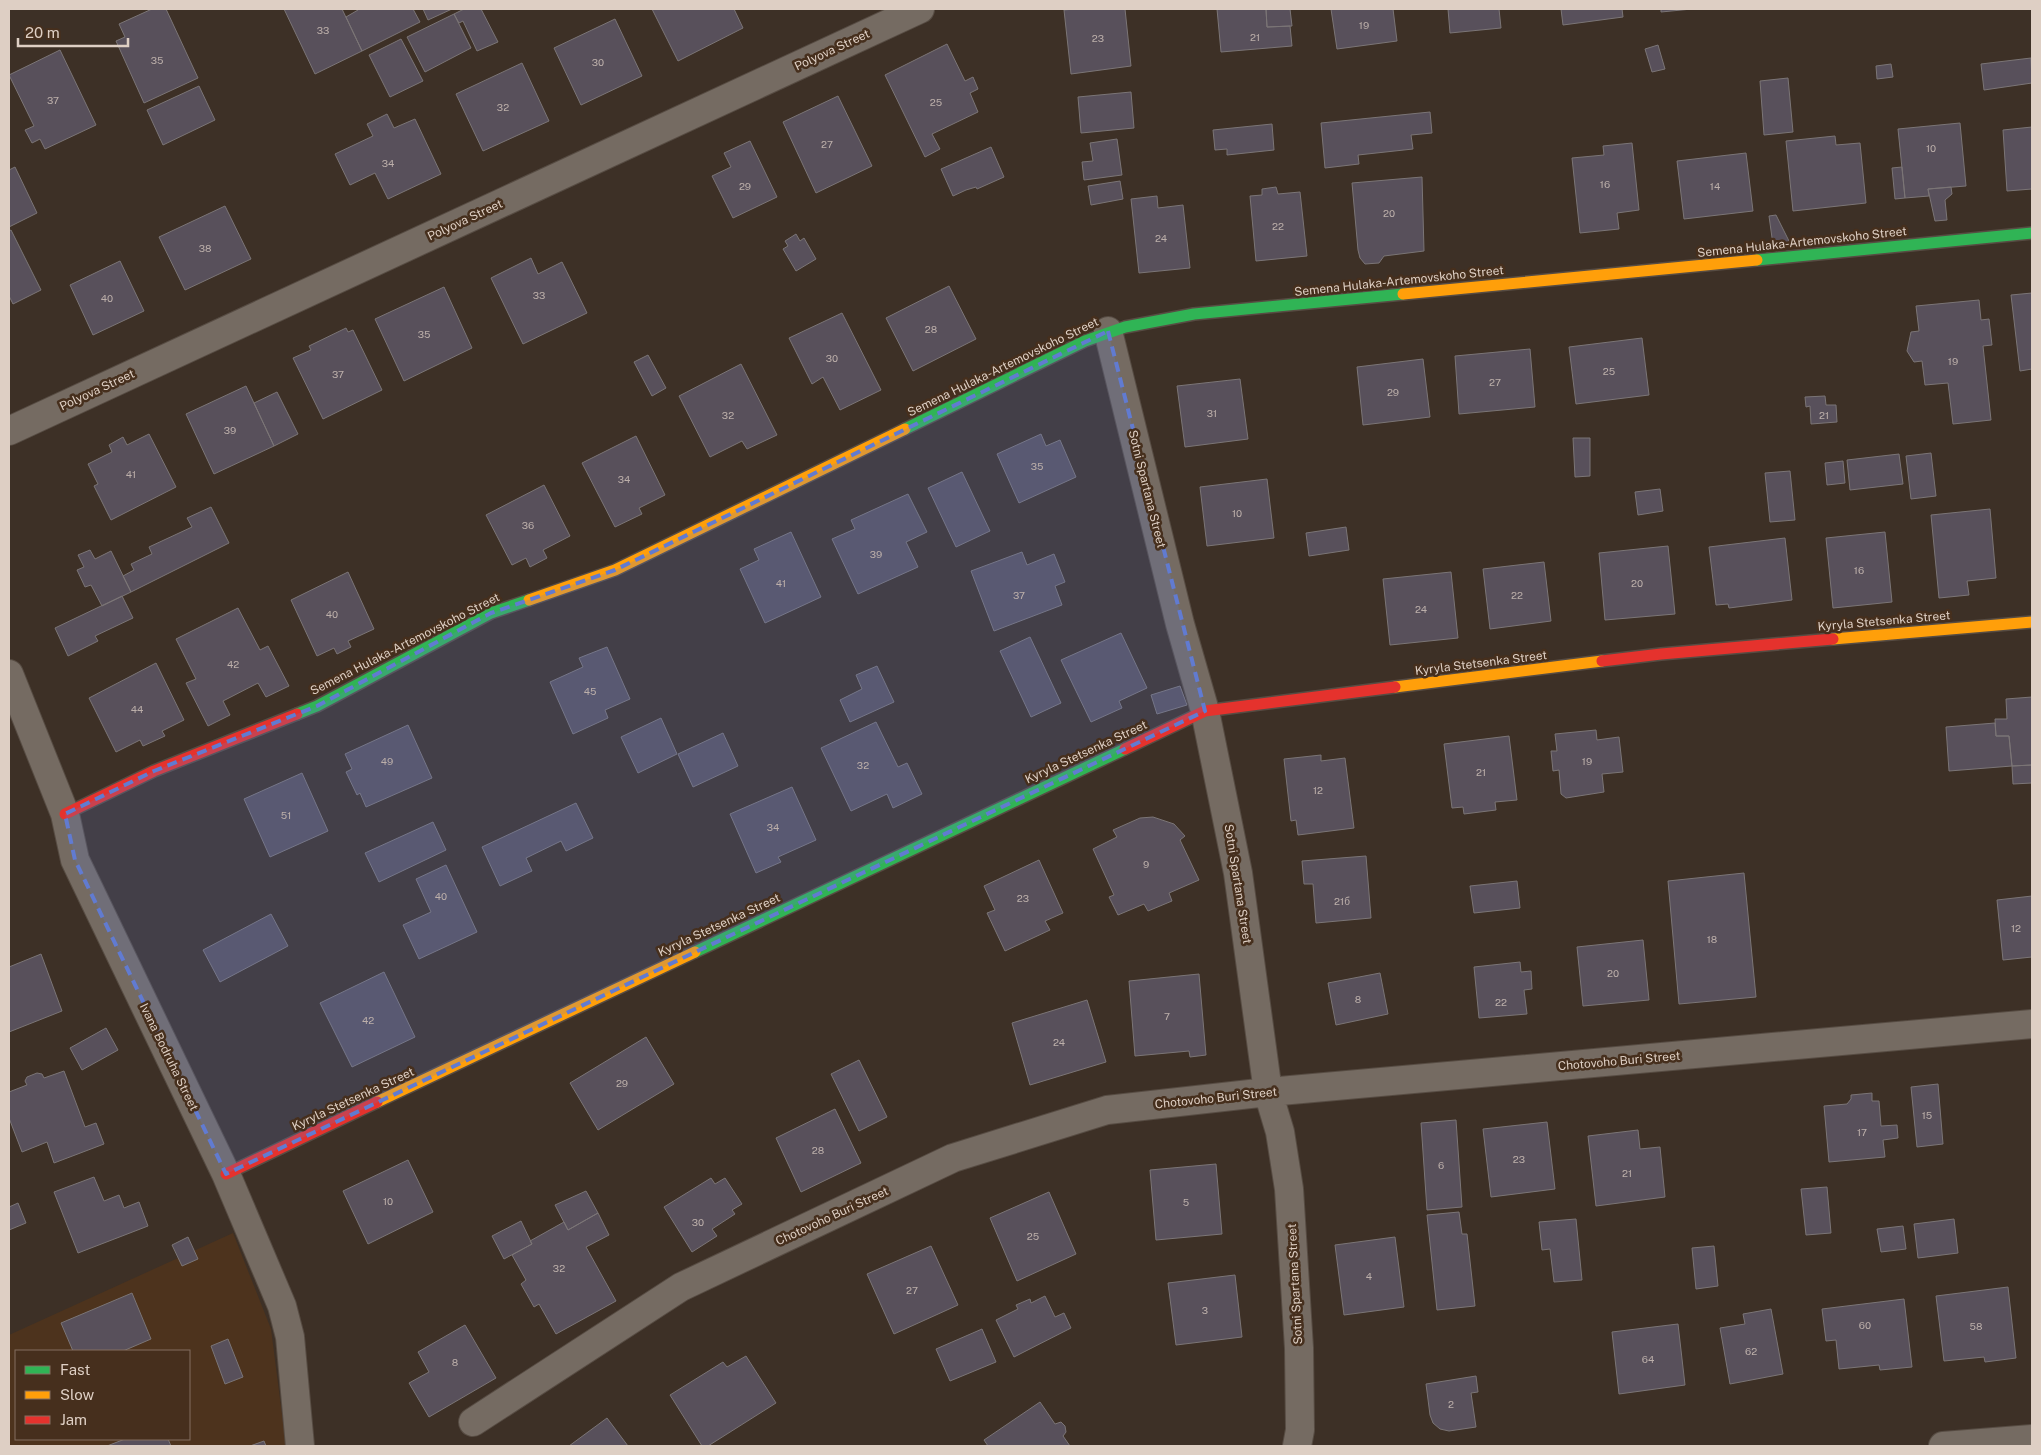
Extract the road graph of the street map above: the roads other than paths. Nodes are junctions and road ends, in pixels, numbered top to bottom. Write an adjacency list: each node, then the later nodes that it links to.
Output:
1 (920, 9): 4 (street, Polyova Street)
2 (2032, 233): 3 (street, Semena Hulaka-Artemovskoho Street)
3 (1108, 331): 7 (street, Sotni Spartana Street); 8 (street, Semena Hulaka-Artemovskoho Street)
4 (9, 431)
5 (2032, 622): 7 (street, Kyryla Stetsenka Street)
6 (9, 674): 8 (street, Ivana Bodruha Street)
7 (1205, 711): 10 (street, Sotni Spartana Street); 11 (street, Kyryla Stetsenka Street)
8 (65, 814): 11 (street, Ivana Bodruha Street)
9 (2032, 1024): 10 (street, Chotovoho Buri Street)
10 (1268, 1092): 12 (street, Chotovoho Buri Street); 15 (street, Sotni Spartana Street)
11 (226, 1174): 14 (street, Ivana Bodruha Street)
12 (473, 1422)
13 (2032, 1439): 16 (street)
14 (300, 1446)
15 (1297, 1446)
16 (1942, 1446)

